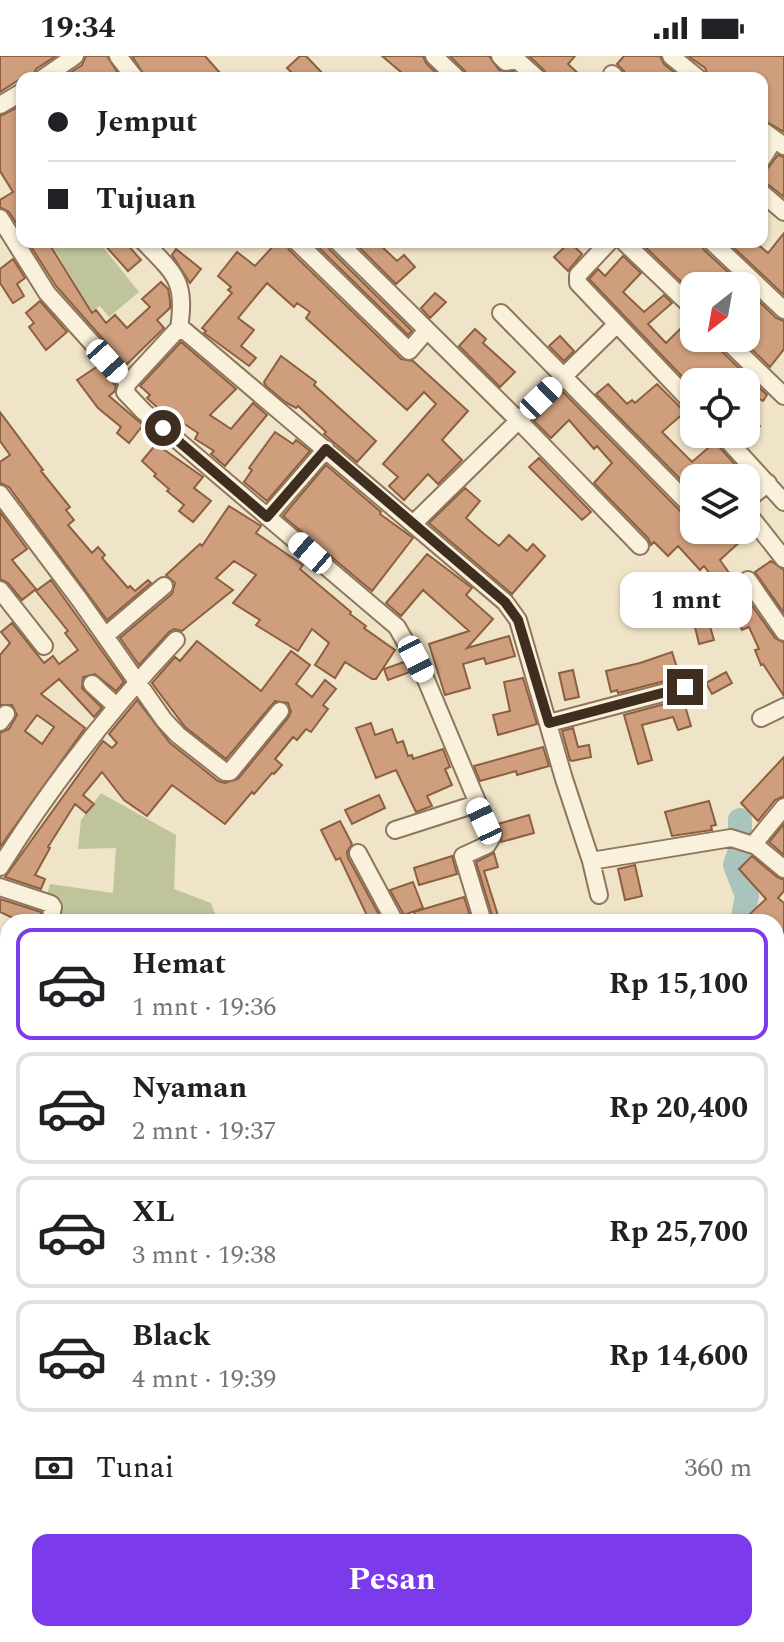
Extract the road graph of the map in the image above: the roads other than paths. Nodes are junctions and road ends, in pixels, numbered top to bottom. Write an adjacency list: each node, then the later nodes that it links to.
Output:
1 (75, 56): 6 (street)
2 (118, 56): 7 (street)
3 (434, 56): 8 (street)
4 (500, 56): 9 (street)
5 (671, 56): 10 (street)
6 (52, 72)
7 (130, 72)
8 (451, 72)
9 (530, 72)
10 (691, 72)
11 (768, 198): 12 (street)
12 (784, 212)
13 (0, 218): 14 (street)
14 (16, 244)
15 (19, 248): 30 (street)
16 (149, 248): 26 (street)
17 (303, 248): 27 (street)
18 (344, 248): 27 (street)
19 (603, 248): 25 (street)
20 (630, 248): 22 (street)
21 (718, 248): 23 (street)
22 (680, 296)
23 (784, 310)
24 (501, 313): 29 (street)
25 (617, 324): 29 (street); 31 (street)
26 (179, 329): 30 (street); 35 (street)
27 (427, 330): 33 (street)
28 (738, 352): 32 (street)
29 (564, 375): 33 (street); 39 (street)
30 (128, 383): 41 (street)
31 (680, 390)
32 (784, 396)
33 (518, 420): 42 (street); 44 (street)
34 (735, 448): 36 (street)
35 (326, 449): 41 (street); 42 (street)
36 (768, 483): 37 (street); 40 (street)
37 (760, 490)
38 (0, 494): 50 (street)
39 (680, 495)
40 (784, 502)
41 (267, 517): 61 (street)
42 (413, 524): 60 (street)
43 (760, 529): 45 (street)
44 (640, 546)
45 (784, 559)
46 (748, 580): 49 (street)
47 (164, 586): 50 (street)
48 (0, 590): 52 (street)
49 (784, 632)
50 (105, 636): 53 (street)
51 (176, 640): 53 (street)
52 (44, 646)
53 (137, 682): 56 (street); 58 (street)
54 (92, 684): 56 (street)
55 (685, 687): 60 (street)
56 (116, 706): 67 (street)
57 (784, 707): 59 (street)
58 (280, 711)
59 (761, 718)
60 (549, 723): 66 (street)
61 (476, 804): 63 (street); 73 (street)
62 (784, 807): 64 (street)
63 (395, 830)
64 (747, 843): 66 (street); 68 (street)
65 (358, 853): 72 (street)
66 (591, 861): 70 (street)
67 (0, 867)
68 (784, 869)
69 (0, 887): 71 (street)
70 (599, 895)
71 (52, 914)
72 (391, 914)
73 (480, 914)

